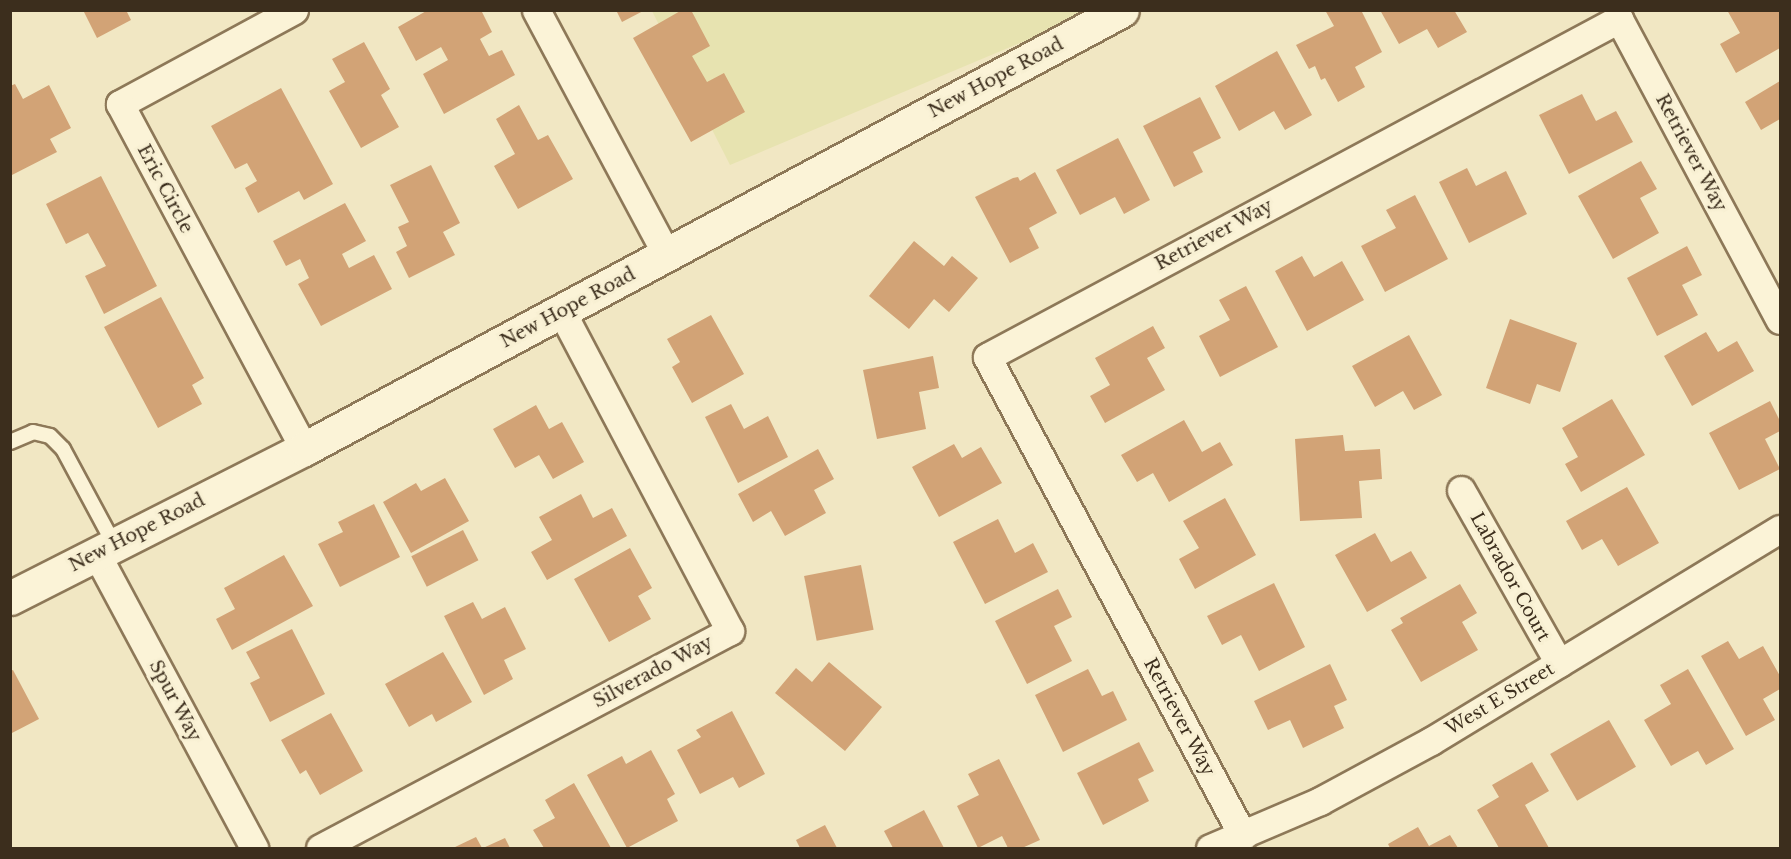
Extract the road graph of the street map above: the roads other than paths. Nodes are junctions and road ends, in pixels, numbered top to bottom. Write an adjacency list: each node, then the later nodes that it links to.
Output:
1 (294, 10): 8 (street, Eric Circle)
2 (536, 10): 4 (street)
3 (1122, 10): 4 (main road, New Hope Road)
4 (667, 255): 5 (main road, New Hope Road)
5 (561, 311): 8 (main road, New Hope Road); 16 (street, Silverado Way)
6 (1780, 320): 14 (street, Retriever Way)
7 (10, 442): 11 (lane)
8 (304, 449): 11 (main road, New Hope Road)
9 (1461, 490): 13 (street, Labrador Court)
10 (1780, 529): 13 (street, West E Street)
11 (105, 548): 12 (main road, New Hope Road); 15 (street, Spur Way)
12 (10, 598)
13 (1559, 663): 14 (street, West E Street)
14 (1243, 836): 17 (street, West E Street)
15 (254, 849)
16 (320, 849)
17 (1210, 849)

